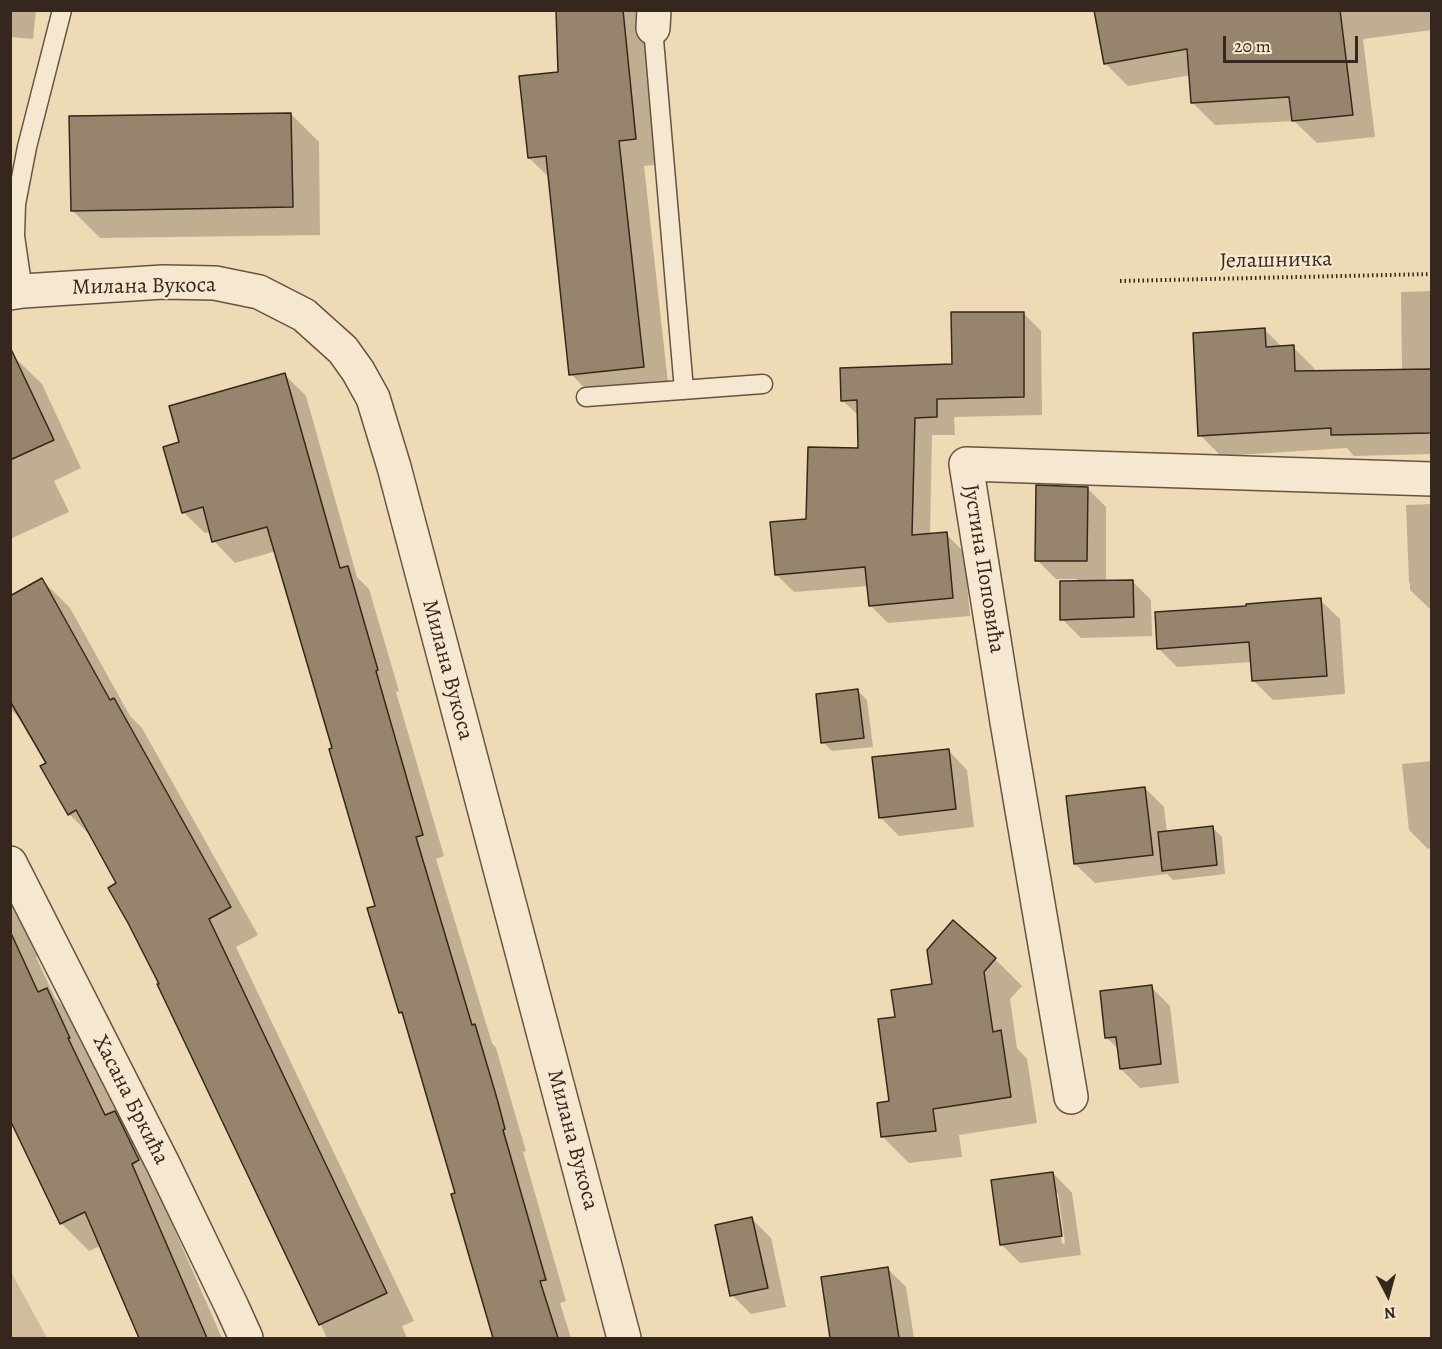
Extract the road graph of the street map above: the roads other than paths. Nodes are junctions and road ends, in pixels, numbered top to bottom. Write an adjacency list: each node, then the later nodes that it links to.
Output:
1 (62, 10): 3 (lane)
2 (654, 19): 5 (lane)
3 (17, 292): 11 (street, Милана Вукоса)
4 (763, 384): 5 (lane)
5 (684, 390): 6 (lane)
6 (586, 397)
7 (1431, 479): 9 (street, Јустина Поповића)
8 (10, 863): 10 (street, Хасана Бркића)
9 (1071, 1097)
10 (246, 1338)
11 (624, 1338)

